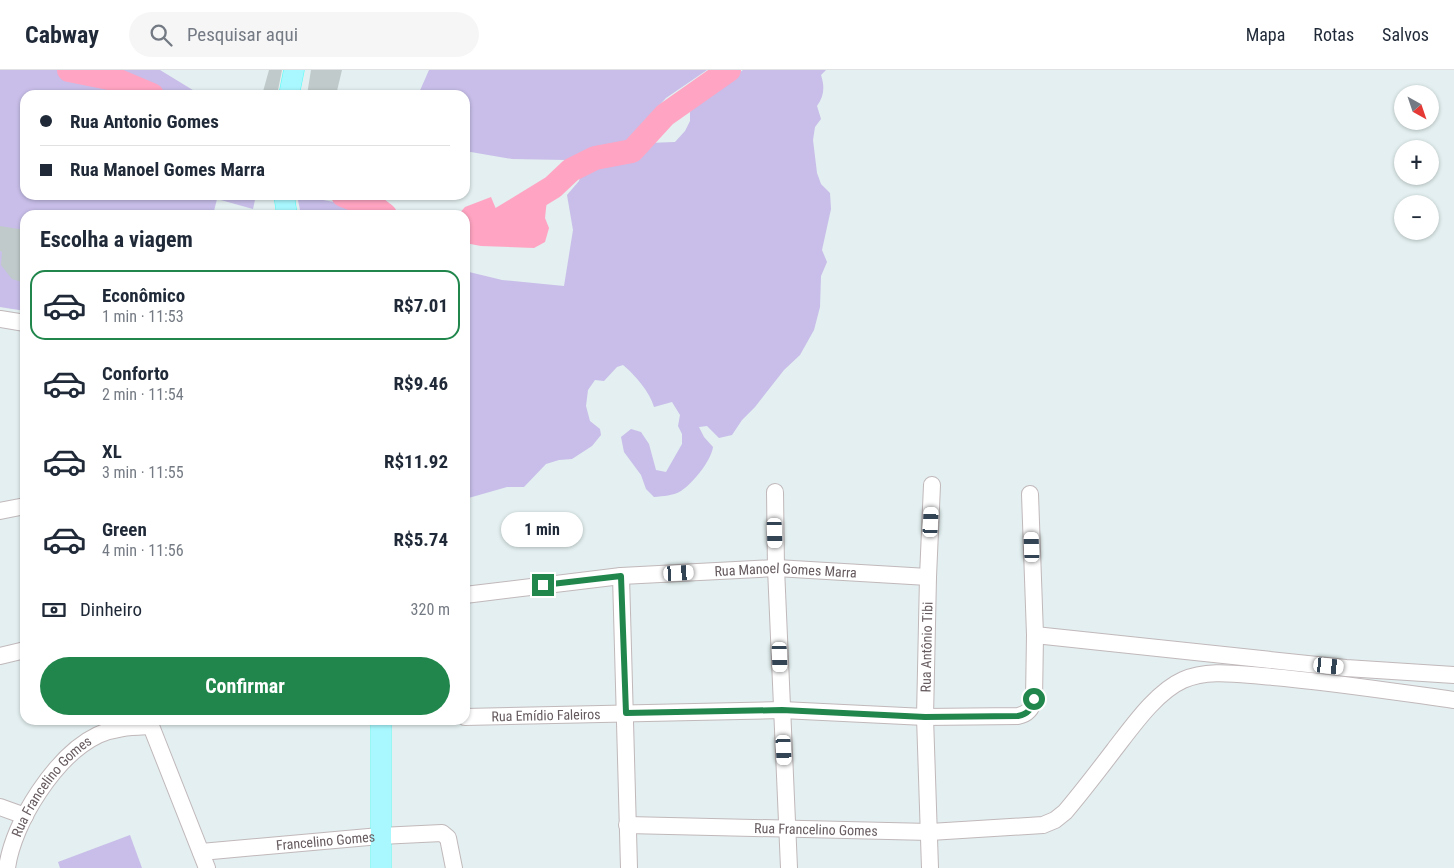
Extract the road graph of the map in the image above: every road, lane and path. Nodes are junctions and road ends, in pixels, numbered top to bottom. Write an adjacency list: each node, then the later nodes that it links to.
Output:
1 (294, 70): 2 (main road)
2 (290, 90)
3 (0, 319): 4 (street)
4 (20, 323)
5 (932, 485): 12 (street, Rua Antônio Tibi)
6 (775, 492): 10 (street)
7 (1030, 494): 14 (street)
8 (20, 507): 9 (street)
9 (0, 511)
10 (776, 568): 11 (street, Rua Manoel Gomes Marra); 12 (street, Rua Manoel Gomes Marra); 17 (street)
11 (621, 576): 13 (street, Rua Manoel Gomes Marra); 18 (street)
12 (928, 577): 20 (street, Rua Antônio Tibi)
13 (470, 594)
14 (1035, 635): 15 (street); 20 (street, Rua Emídio Faleiros)
15 (1454, 676)
16 (1454, 700): 28 (street, Rua Francelino Gomes)
17 (782, 710): 18 (street, Rua Emídio Faleiros); 20 (street, Rua Emídio Faleiros); 27 (street)
18 (626, 713): 19 (street, Rua Emídio Faleiros); 26 (street)
19 (470, 717)
20 (925, 717): 28 (street, Rua Antônio Tibi)
21 (138, 725): 25 (street, Rua Francelino Gomes)
22 (152, 725): 30 (street)
23 (381, 725): 29 (main road)
24 (0, 807): 25 (street)
25 (24, 816): 31 (street, Rua Francelino Gomes)
26 (627, 825): 27 (street, Rua Francelino Gomes); 35 (street)
27 (787, 828): 28 (street, Rua Francelino Gomes); 36 (street)
28 (930, 832): 37 (street, Rua Antônio Tibi)
29 (380, 836): 30 (street, Francelino Gomes); 33 (main road); 34 (street, Francelino Gomes)
30 (201, 852): 32 (street)
31 (7, 868)
32 (207, 868)
33 (381, 868)
34 (454, 868)
35 (629, 868)
36 (789, 868)
37 (930, 868)

